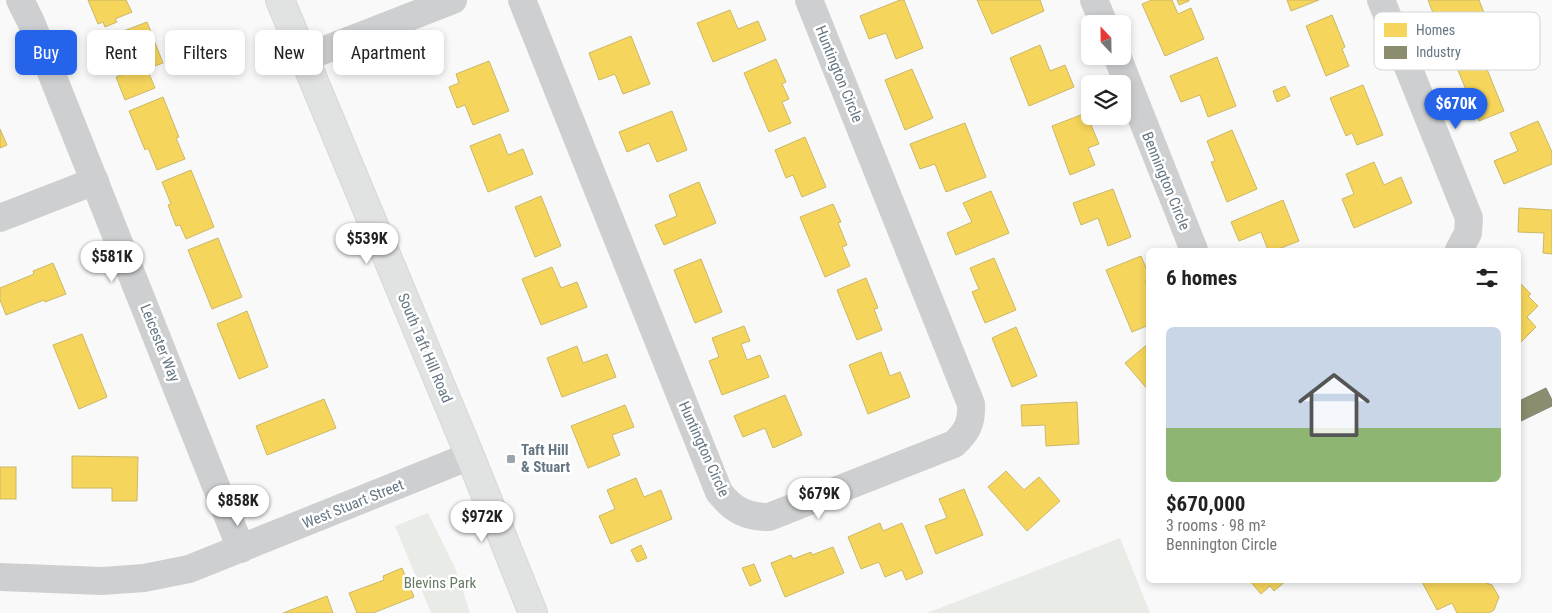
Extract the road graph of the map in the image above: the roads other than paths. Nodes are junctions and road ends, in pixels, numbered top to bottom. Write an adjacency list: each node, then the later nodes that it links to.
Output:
1 (20, 0): 15 (street, Leicester Way)
2 (280, 0): 10 (main road, South Taft Hill Road)
3 (453, 0): 11 (street)
4 (522, 0): 5 (street, Huntington Circle)
5 (809, 0)
6 (1094, 0): 9 (street)
7 (1381, 0): 8 (street)
8 (1386, 12)
9 (1100, 15)
10 (292, 30)
11 (323, 51)
12 (1121, 65): 17 (street, Bennington Circle)
13 (1409, 70): 18 (street)
14 (311, 75): 19 (main road, South Taft Hill Road)
15 (95, 181): 16 (street); 20 (street, Leicester Way)
16 (0, 218)
17 (1193, 248)
18 (1460, 248)
19 (470, 456): 20 (street, West Stuart Street); 22 (main road, South Taft Hill Road)
20 (241, 549): 21 (street, West Stuart Street)
21 (0, 577)
22 (533, 613)

